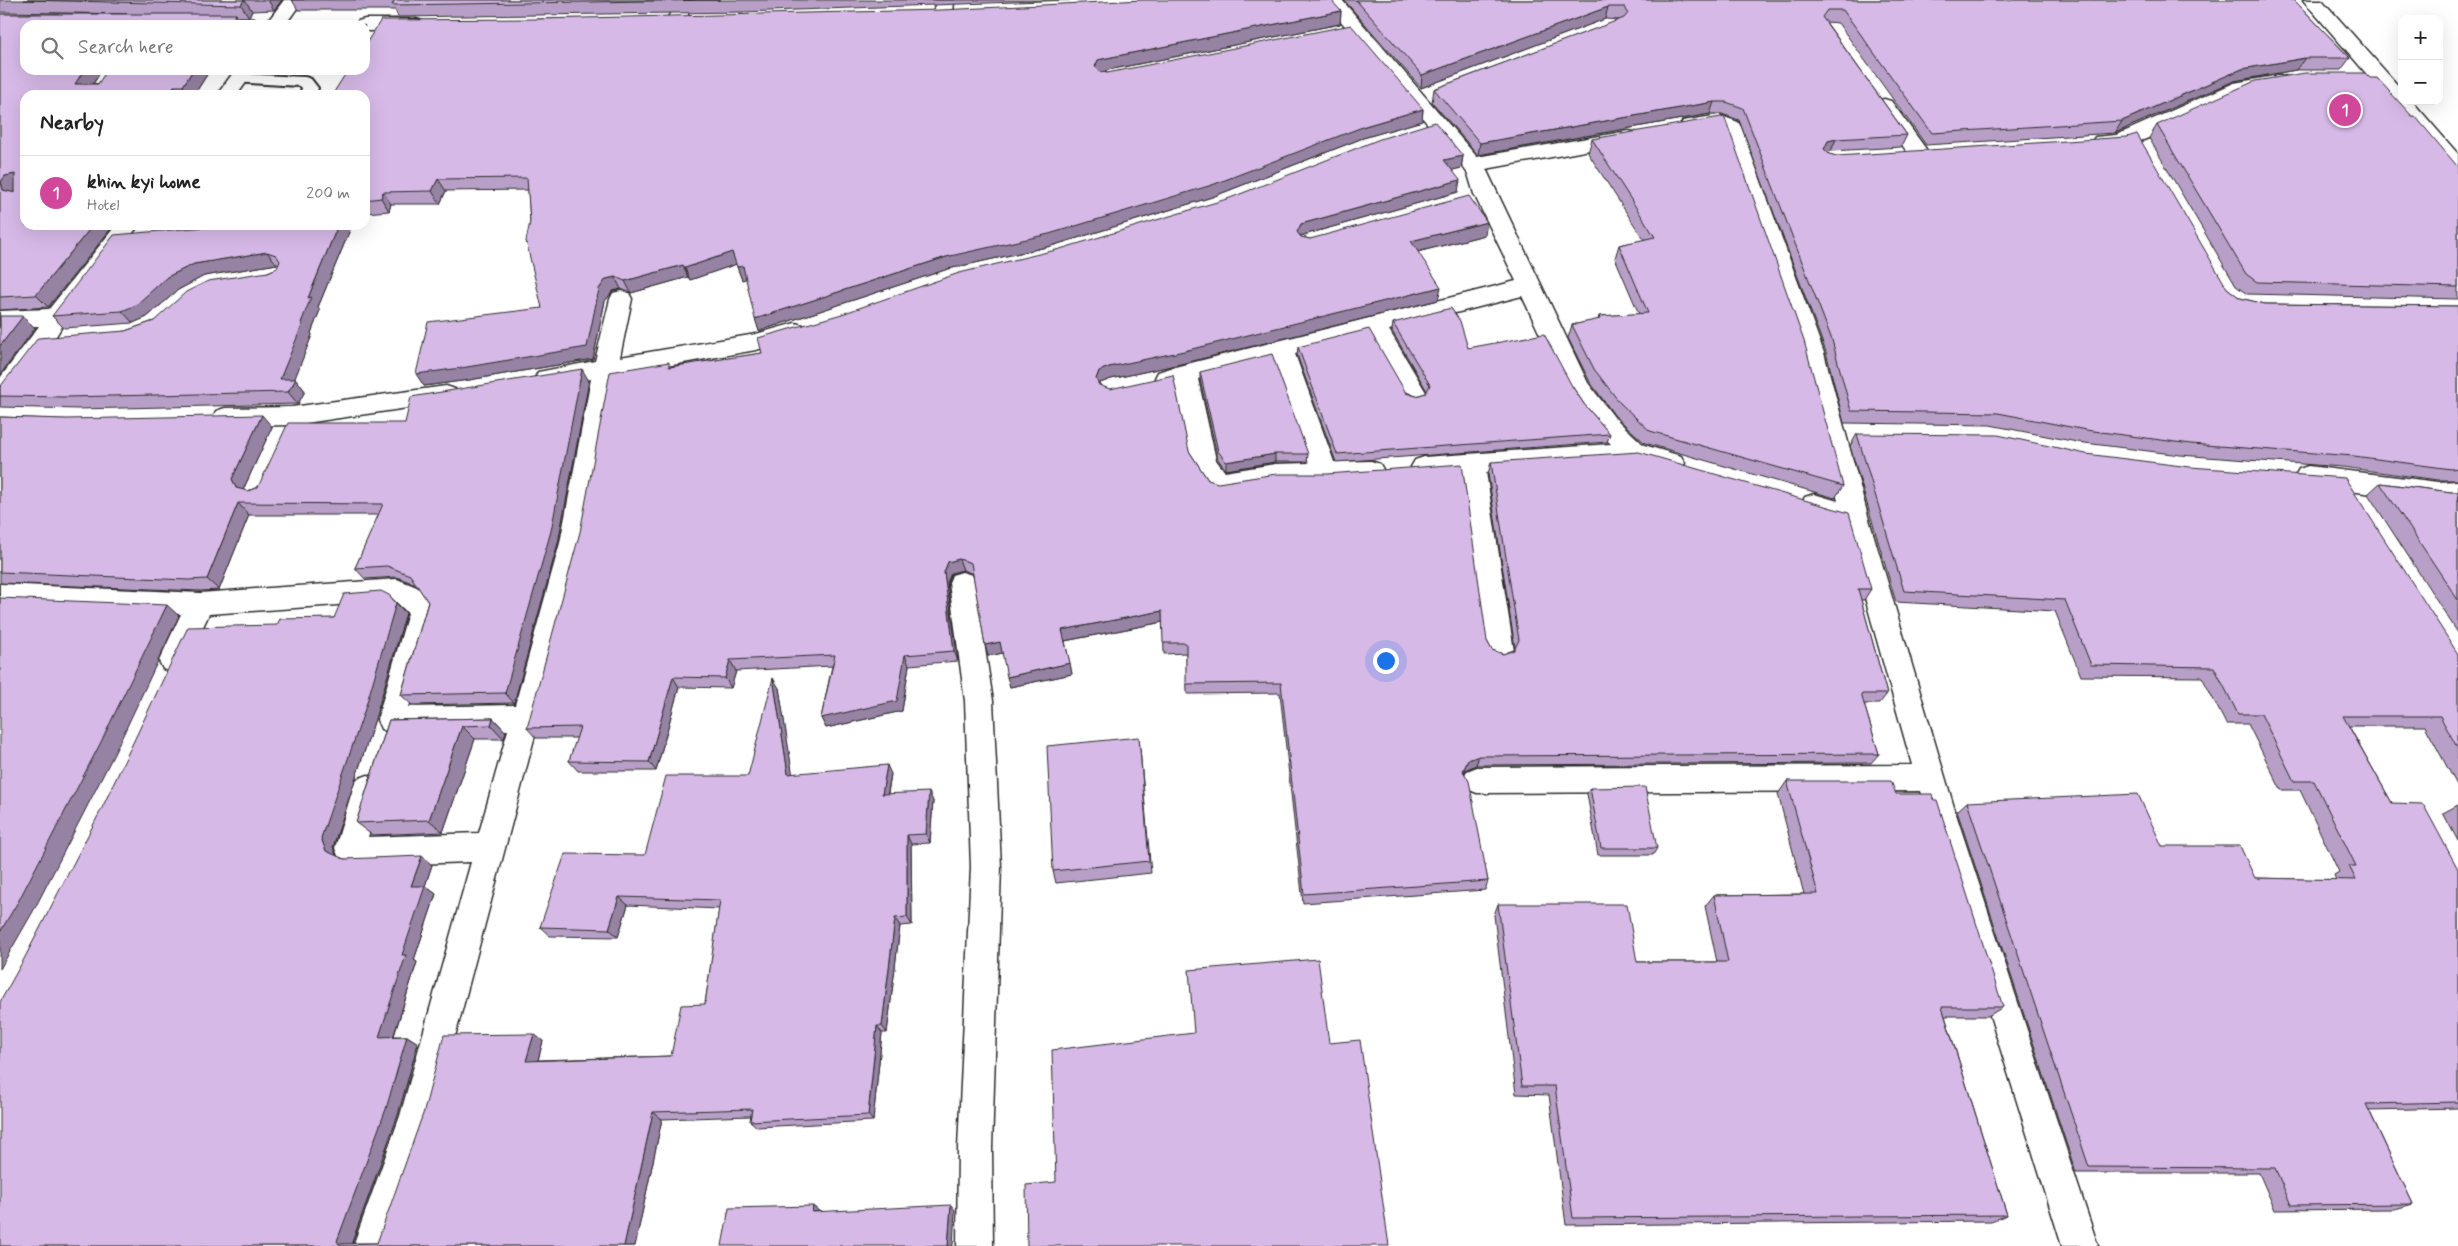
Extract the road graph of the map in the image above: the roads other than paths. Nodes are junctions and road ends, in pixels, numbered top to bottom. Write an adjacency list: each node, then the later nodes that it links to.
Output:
1 (294, 0): 7 (street)
2 (685, 0): 8 (street)
3 (1332, 0): 21 (street)
4 (2312, 0): 17 (street)
5 (938, 10): 6 (street)
6 (963, 14)
7 (280, 20)
8 (677, 20): 9 (street); 10 (street)
9 (696, 20)
10 (658, 21)
11 (370, 25): 12 (street)
12 (434, 25)
13 (241, 75): 18 (street)
14 (250, 75): 19 (lane)
15 (2296, 78): 23 (street)
16 (2351, 78): 17 (street)
17 (2378, 78): 26 (street)
18 (231, 90)
19 (309, 90)
20 (1874, 91): 24 (street)
21 (1440, 124): 22 (street); 25 (street)
22 (1415, 132)
23 (2081, 143)
24 (1919, 154)
25 (1472, 165): 28 (street); 56 (street)
26 (2458, 167)
27 (131, 233): 30 (street)
28 (1529, 286): 33 (street); 47 (street)
29 (621, 299): 37 (street)
30 (56, 317): 31 (street); 35 (street)
31 (0, 319)
32 (819, 324): 37 (street)
33 (1374, 324): 36 (street); 42 (street)
34 (66, 338): 35 (street)
35 (42, 340): 43 (street)
36 (1281, 348): 38 (street); 50 (street)
37 (606, 367): 39 (street); 62 (street)
38 (1185, 374): 40 (street); 50 (street)
39 (528, 381)
40 (1148, 382)
41 (469, 391): 44 (street)
42 (1415, 394)
43 (0, 395)
44 (292, 416): 45 (street); 46 (street)
45 (205, 418)
46 (281, 441)
47 (1635, 452): 48 (street); 49 (street)
48 (1472, 464): 50 (street); 60 (street)
49 (1692, 469)
50 (1326, 474)
51 (2284, 475): 52 (street)
52 (2342, 479): 53 (street); 55 (street)
53 (2458, 492)
54 (1788, 497): 56 (street)
55 (2358, 504)
56 (1855, 516): 64 (street)
57 (962, 583): 68 (street)
58 (0, 595): 59 (street)
59 (200, 604): 61 (street); 63 (street)
60 (1500, 650)
61 (160, 689)
62 (525, 717): 63 (street); 66 (street)
63 (383, 744): 66 (street)
64 (1930, 778): 65 (street); 69 (street)
65 (1477, 780)
66 (489, 847): 67 (street)
67 (371, 1246)
68 (975, 1246)
69 (2080, 1246)

